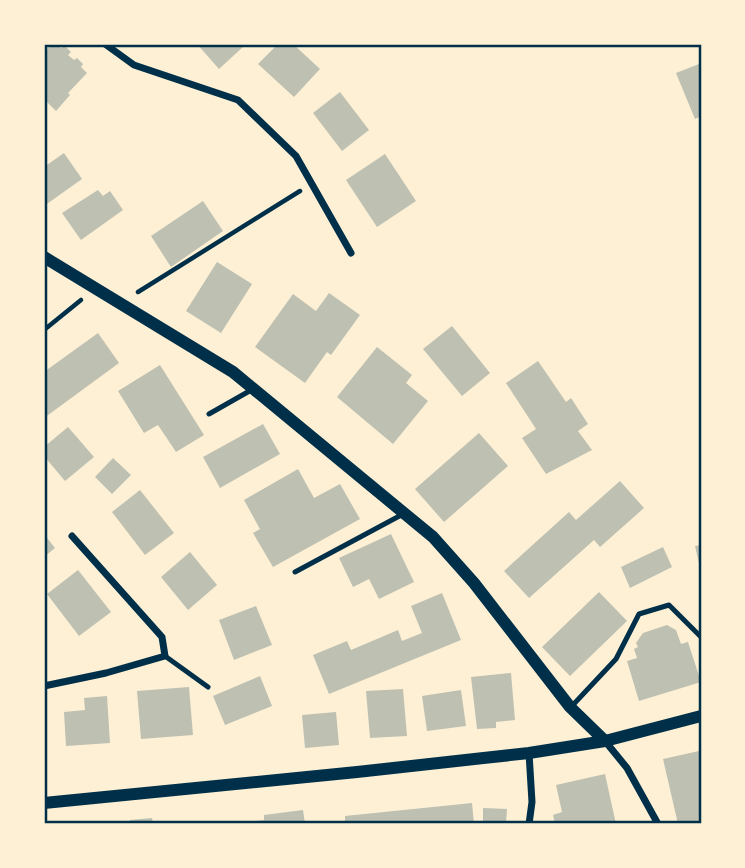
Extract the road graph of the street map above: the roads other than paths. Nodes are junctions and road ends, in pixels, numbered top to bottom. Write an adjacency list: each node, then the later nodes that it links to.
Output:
1 (105, 44): 2 (street)
2 (351, 253)
3 (44, 257): 4 (street)
4 (253, 389): 5 (lane); 6 (street)
5 (209, 414)
6 (405, 513): 8 (lane); 13 (street)
7 (72, 536): 10 (street)
8 (295, 572)
9 (701, 637): 13 (lane)
10 (165, 656): 11 (street); 12 (lane)
11 (44, 686)
12 (208, 687)
13 (570, 707): 15 (street)
14 (701, 716): 15 (street)
15 (605, 741): 16 (street); 19 (street)
16 (529, 753): 17 (street); 18 (street)
17 (44, 803)
18 (529, 824)
19 (658, 824)

